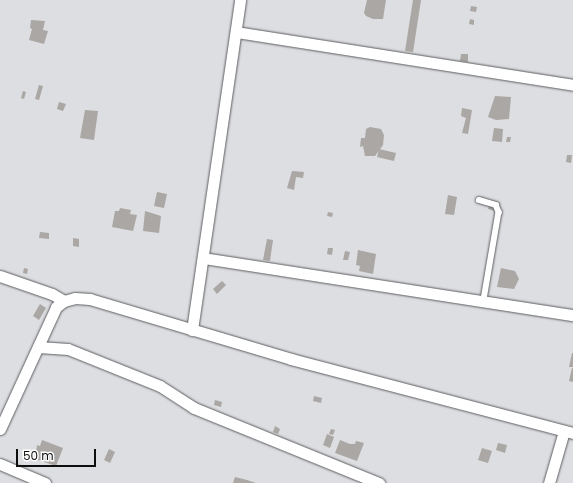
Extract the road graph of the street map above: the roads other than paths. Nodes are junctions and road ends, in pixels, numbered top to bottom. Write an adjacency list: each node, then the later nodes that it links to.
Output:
1 (240, 0): 2 (street)
2 (236, 32): 3 (street); 5 (street)
3 (573, 85)
4 (479, 200): 7 (lane)
5 (203, 258): 7 (street); 10 (street)
6 (0, 276): 8 (street)
7 (484, 300): 9 (street)
8 (64, 301): 10 (street); 11 (street)
9 (573, 315)
10 (192, 330): 13 (street)
11 (38, 347): 12 (street); 16 (street)
12 (0, 429)
13 (568, 432): 17 (street)
14 (0, 464): 15 (street)
15 (46, 483)
16 (379, 483)
17 (549, 483)

